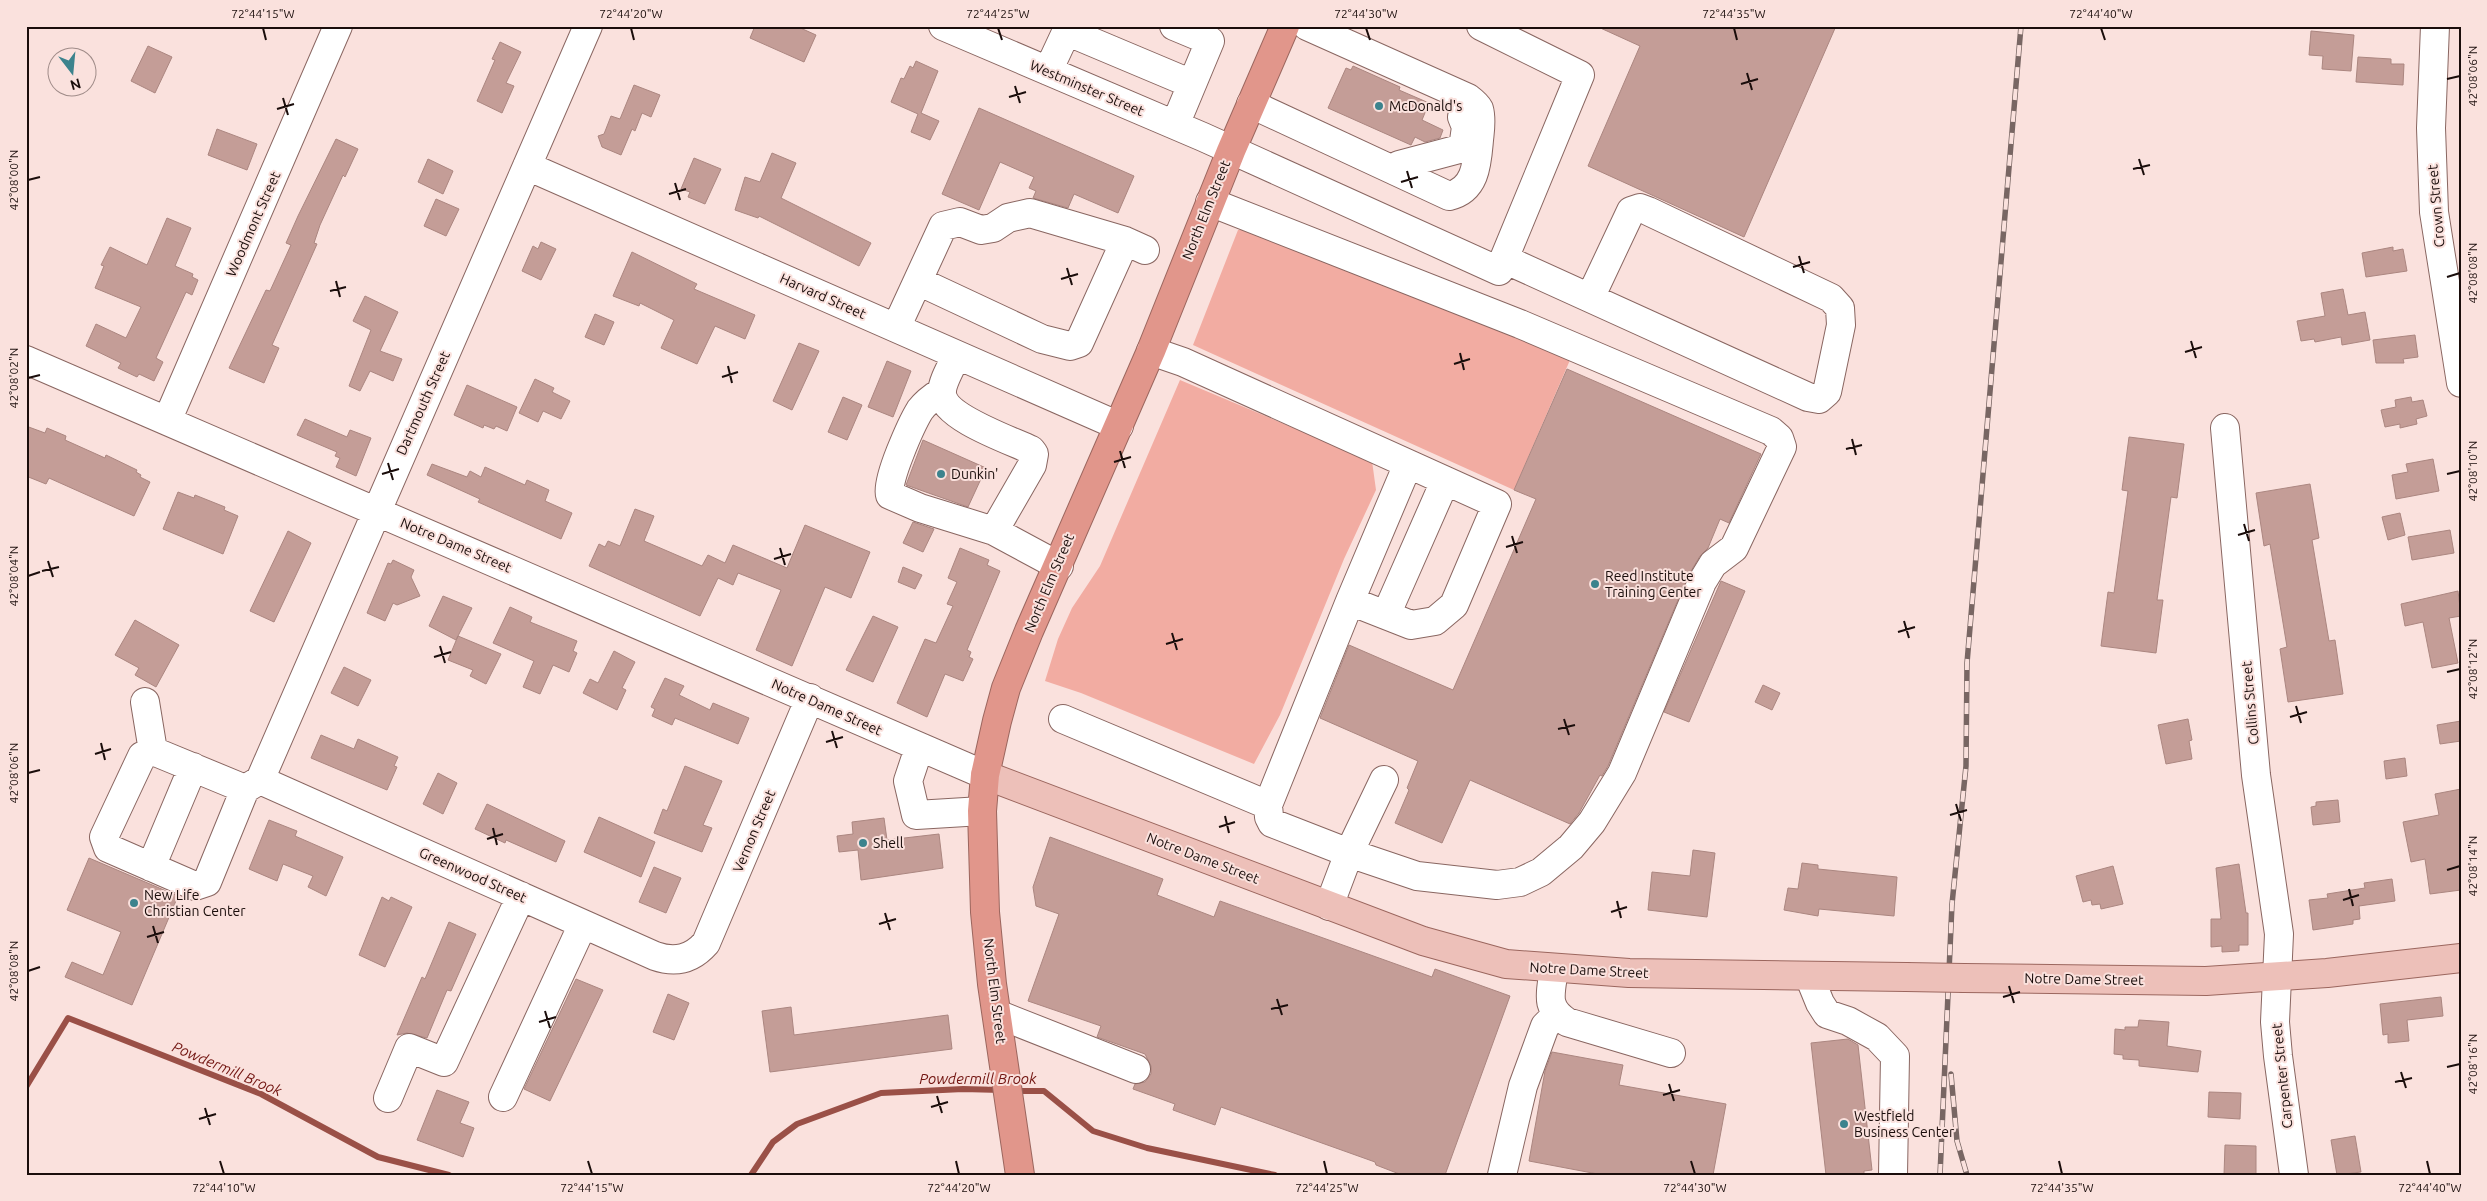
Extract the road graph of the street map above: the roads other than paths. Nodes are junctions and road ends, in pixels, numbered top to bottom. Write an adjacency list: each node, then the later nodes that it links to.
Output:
1 (338, 26): 27 (street, Woodmont Street)
2 (588, 26): 16 (street, Dartmouth Street)
3 (943, 26): 10 (street, Westminster Street)
4 (1174, 26): 11 (street)
5 (1285, 26): 12 (highway, North Elm Street)
6 (1481, 26): 18 (street)
7 (2435, 26): 25 (street, Crown Street)
8 (1068, 29): 10 (street); 11 (street)
9 (1318, 31): 15 (street); 15 (street)
10 (1048, 71): 13 (street, Westminster Street)
11 (1192, 84): 13 (street)
12 (1251, 104): 14 (highway, North Elm Street); 15 (street)
13 (1175, 125): 14 (street, Westminster Street)
14 (1231, 151): 17 (highway, North Elm Street); 18 (street, Westminster Street)
15 (1364, 156)
16 (527, 166): 21 (street, Harvard Street); 32 (street, Dartmouth Street)
17 (1210, 202): 22 (highway, North Elm Street); 48 (street)
18 (1504, 260): 20 (street)
19 (918, 281): 19 (street); 21 (street)
20 (1590, 298): 20 (street)
21 (896, 328): 23 (street, Harvard Street)
22 (1151, 351): 28 (highway, North Elm Street); 30 (street)
23 (956, 355): 26 (street); 28 (street, Harvard Street)
24 (26, 360): 27 (street, Notre Dame Street)
25 (2461, 383)
26 (941, 392): 33 (street); 33 (street)
27 (167, 421): 32 (street, Notre Dame Street)
28 (1119, 426): 34 (highway, North Elm Street)
29 (2225, 428): 57 (street, Collins Street)
30 (1408, 464): 31 (street); 35 (street)
31 (1445, 481): 36 (street); 36 (street)
32 (376, 510): 37 (street, Notre Dame Street); 45 (street, Dartmouth Street)
33 (994, 531): 34 (street)
34 (1058, 566): 43 (highway, North Elm Street)
35 (1350, 601): 36 (street); 46 (street)
36 (1386, 615)
37 (810, 698): 40 (street, Notre Dame Street); 53 (street, Vernon Street)
38 (145, 702): 41 (street)
39 (1063, 720): 46 (street)
40 (919, 748): 43 (street, Notre Dame Street); 47 (street)
41 (153, 751): 42 (street, Greenwood Street); 49 (street, Dartmouth Street)
42 (193, 768): 45 (street, Greenwood Street); 49 (street)
43 (985, 776): 47 (highway, North Elm Street); 51 (main road, Notre Dame Street)
44 (1384, 780): 48 (street)
45 (252, 784): 49 (street, Dartmouth Street); 50 (street, Greenwood Street)
46 (1268, 805): 48 (street)
47 (982, 811): 58 (highway, North Elm Street)
48 (1348, 853): 51 (street)
49 (151, 867)
50 (520, 896): 52 (street, Greenwood Street); 63 (street)
51 (1329, 906): 55 (main road, Notre Dame Street)
52 (583, 924): 53 (street, Greenwood Street); 62 (street)
53 (688, 957)
54 (2461, 958): 57 (main road, Notre Dame Street)
55 (1554, 969): 56 (main road, Notre Dame Street); 59 (street)
56 (1809, 976): 57 (main road, Notre Dame Street, bridge); 66 (street)
57 (2278, 977): 67 (street, Carpenter Street)
58 (997, 1014): 61 (street); 64 (highway, North Elm Street)
59 (1556, 1015): 60 (street); 65 (street)
60 (1671, 1053)
61 (1136, 1069)
62 (503, 1097)
63 (388, 1098)
64 (1020, 1175)
65 (1502, 1175)
66 (1893, 1175)
67 (2294, 1175)

